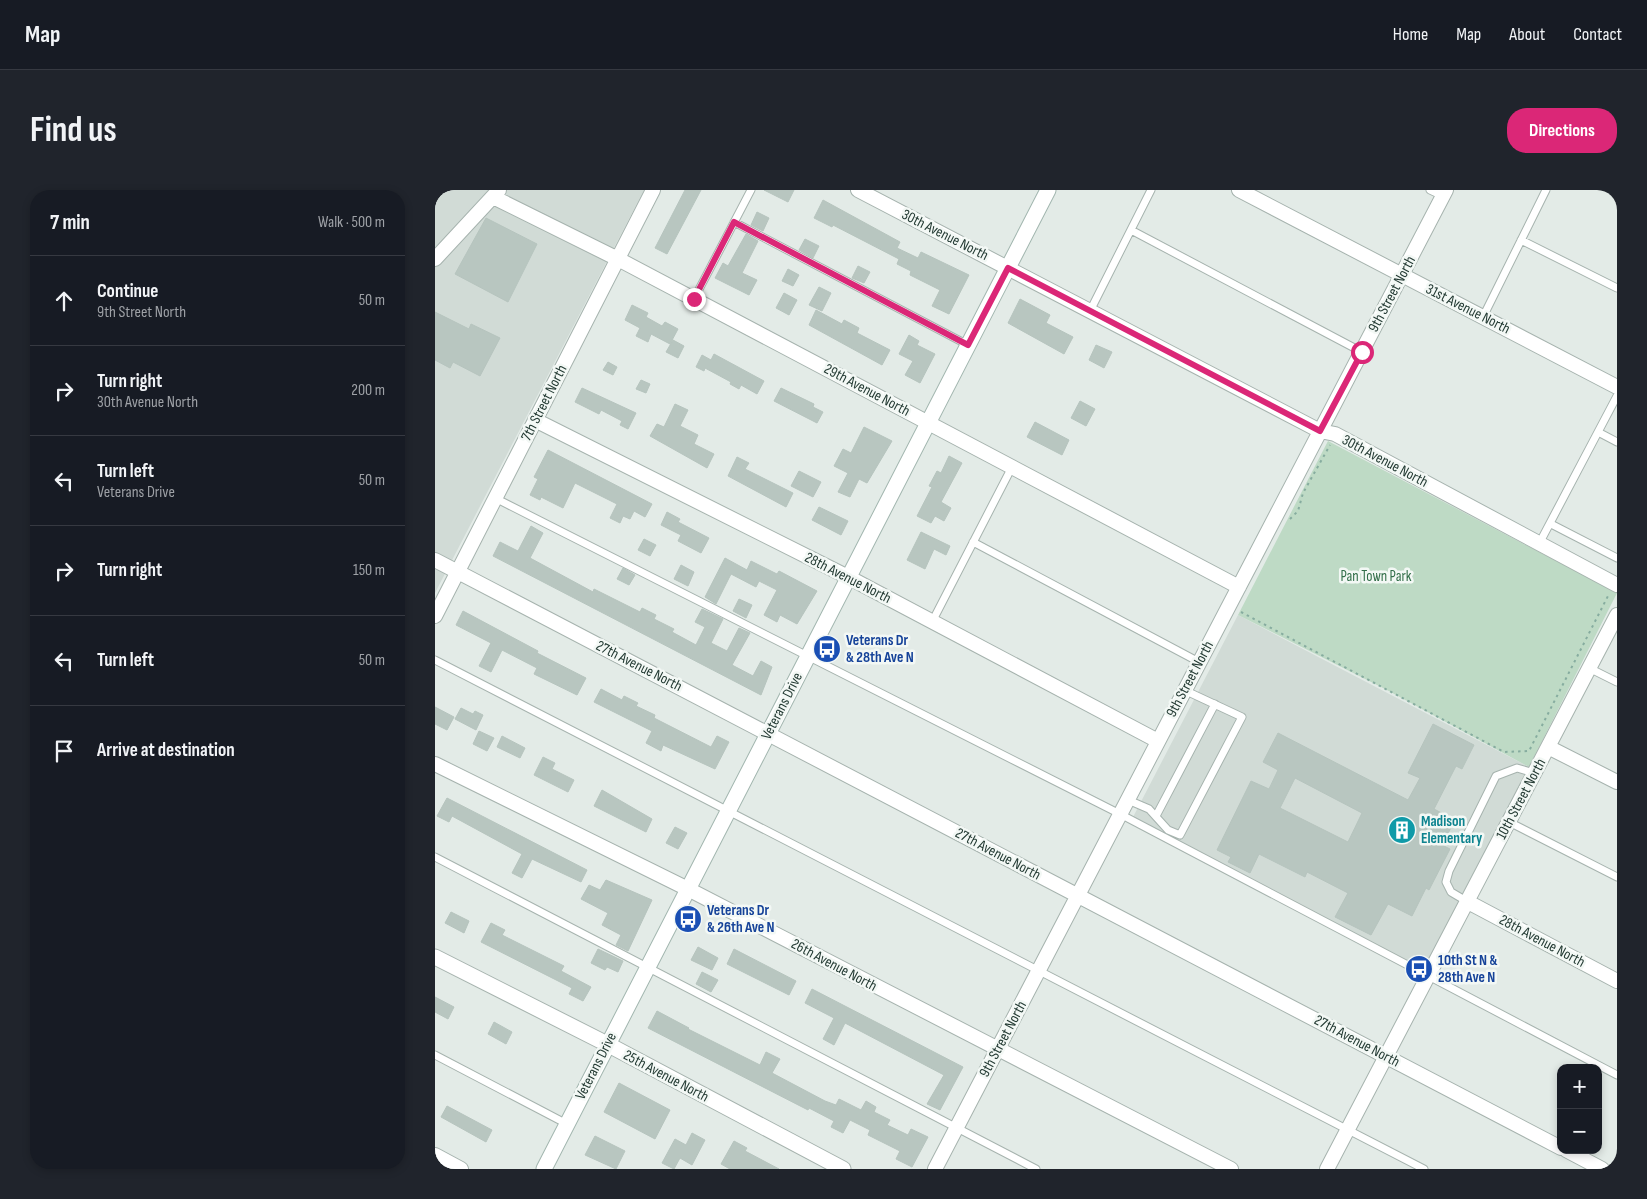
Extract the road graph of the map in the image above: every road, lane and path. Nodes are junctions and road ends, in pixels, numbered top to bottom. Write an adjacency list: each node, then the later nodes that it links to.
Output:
1 (653, 190): 14 (street, 7th Street North)
2 (751, 190): 10 (lane)
3 (858, 190): 15 (street, 30th Avenue North)
4 (1049, 190): 15 (main road, Veterans Drive)
5 (1151, 190): 11 (lane)
6 (1239, 190): 16 (street, 31st Avenue North)
7 (1546, 190): 12 (lane)
8 (1440, 192): 16 (street, 9th Street North)
9 (496, 194): 13 (street); 14 (street, 29th Avenue North)
10 (734, 222): 18 (lane); 21 (lane)
11 (1131, 230): 19 (lane); 22 (lane)
12 (1521, 240): 17 (lane); 20 (lane)
13 (435, 259)
14 (618, 259): 18 (street, 29th Avenue North); 25 (street, 7th Street North)
15 (1008, 268): 19 (street, 30th Avenue North); 21 (main road, Veterans Drive)
16 (1402, 275): 20 (street, 31st Avenue North); 22 (street, 9th Street North)
17 (1617, 288)
18 (694, 299): 26 (street, 29th Avenue North)
19 (1090, 311): 27 (street, 30th Avenue North)
20 (1483, 317): 23 (street, 31st Avenue North)
21 (968, 345): 26 (main road, Veterans Drive)
22 (1362, 352): 27 (street, 9th Street North)
23 (1617, 387)
24 (1617, 396): 28 (lane)
25 (535, 420): 32 (street, 7th Street North); 40 (street, 28th Avenue North)
26 (928, 422): 31 (street, 29th Avenue North); 40 (main road, Veterans Drive)
27 (1320, 431): 36 (street, 30th Avenue North); 41 (street, 9th Street North)
28 (1598, 432): 30 (lane); 34 (lane)
29 (1331, 442): 33 (path)
30 (1617, 442)
31 (1012, 467): 35 (lane); 41 (street, 29th Avenue North)
32 (495, 498): 39 (street, 7th Street North); 47 (lane)
33 (1287, 522)
34 (1551, 524): 36 (lane); 37 (lane)
35 (973, 542): 46 (lane); 49 (lane)
36 (1541, 542): 42 (street, 30th Avenue North)
37 (1617, 558)
38 (435, 560): 39 (street, 27th Avenue North)
39 (457, 572): 45 (street, 7th Street North); 54 (street, 27th Avenue North)
40 (848, 578): 46 (street, 28th Avenue North); 47 (main road, Veterans Drive)
41 (1239, 586): 49 (street, 9th Street North)
42 (1613, 590): 43 (path)
43 (1243, 608)
44 (1617, 615): 50 (street, 10th Street North)
45 (435, 616)
46 (932, 622): 55 (street, 28th Avenue North)
47 (807, 658): 54 (main road, Veterans Drive); 62 (lane)
48 (435, 660): 61 (lane)
49 (1199, 662): 52 (street, 9th Street North)
50 (1589, 668): 51 (lane); 56 (street, 10th Street North)
51 (1617, 682)
52 (1184, 690): 53 (lane); 55 (street, 9th Street North)
53 (1215, 704): 63 (lane); 63 (lane)
54 (768, 734): 61 (main road, Veterans Drive); 68 (street, 27th Avenue North)
55 (1158, 741): 60 (street, 9th Street North)
56 (1548, 747): 58 (street, 10th Street North); 59 (street)
57 (435, 764): 67 (street, 26th Avenue North)
58 (1534, 773): 64 (street, 10th Street North); 69 (lane)
59 (1617, 782)
60 (1127, 800): 62 (street, 9th Street North); 63 (lane)
61 (728, 812): 67 (main road, Veterans Drive); 72 (lane)
62 (1121, 814): 68 (street, 9th Street North); 73 (lane)
63 (1156, 816)
64 (1509, 822): 66 (lane); 69 (street, 10th Street North)
65 (435, 857): 71 (lane)
66 (1617, 877)
67 (687, 889): 71 (main road, Veterans Drive); 76 (street, 26th Avenue North)
68 (1078, 896): 72 (street, 9th Street North); 78 (street, 27th Avenue North)
69 (1468, 902): 73 (street, 10th Street North); 74 (street, 28th Avenue North)
70 (435, 957): 75 (main road, 25th Avenue North)
71 (647, 968): 75 (main road, Veterans Drive); 81 (lane)
72 (1038, 971): 76 (street, 9th Street North); 82 (lane)
73 (1428, 976): 78 (street, 10th Street North); 79 (lane)
74 (1617, 981)
75 (607, 1044): 80 (main road, Veterans Drive); 88 (main road, 25th Avenue North)
76 (997, 1050): 81 (street, 9th Street North); 91 (street, 26th Avenue North)
77 (435, 1055): 80 (lane)
78 (1386, 1056): 82 (street, 10th Street North); 83 (street, 27th Avenue North)
79 (1617, 1075)
80 (567, 1124): 87 (main road, Veterans Drive)
81 (956, 1128): 89 (street, 9th Street North); 90 (lane)
82 (1348, 1130): 92 (street, 10th Street North); 93 (lane)
83 (1557, 1146)
84 (1574, 1154): 94 (street)
85 (435, 1155): 86 (street)
86 (461, 1169)
87 (544, 1169)
88 (843, 1169)
89 (935, 1169)
90 (1036, 1169)
91 (1231, 1169)
92 (1327, 1169)
93 (1424, 1169)
94 (1602, 1169)

